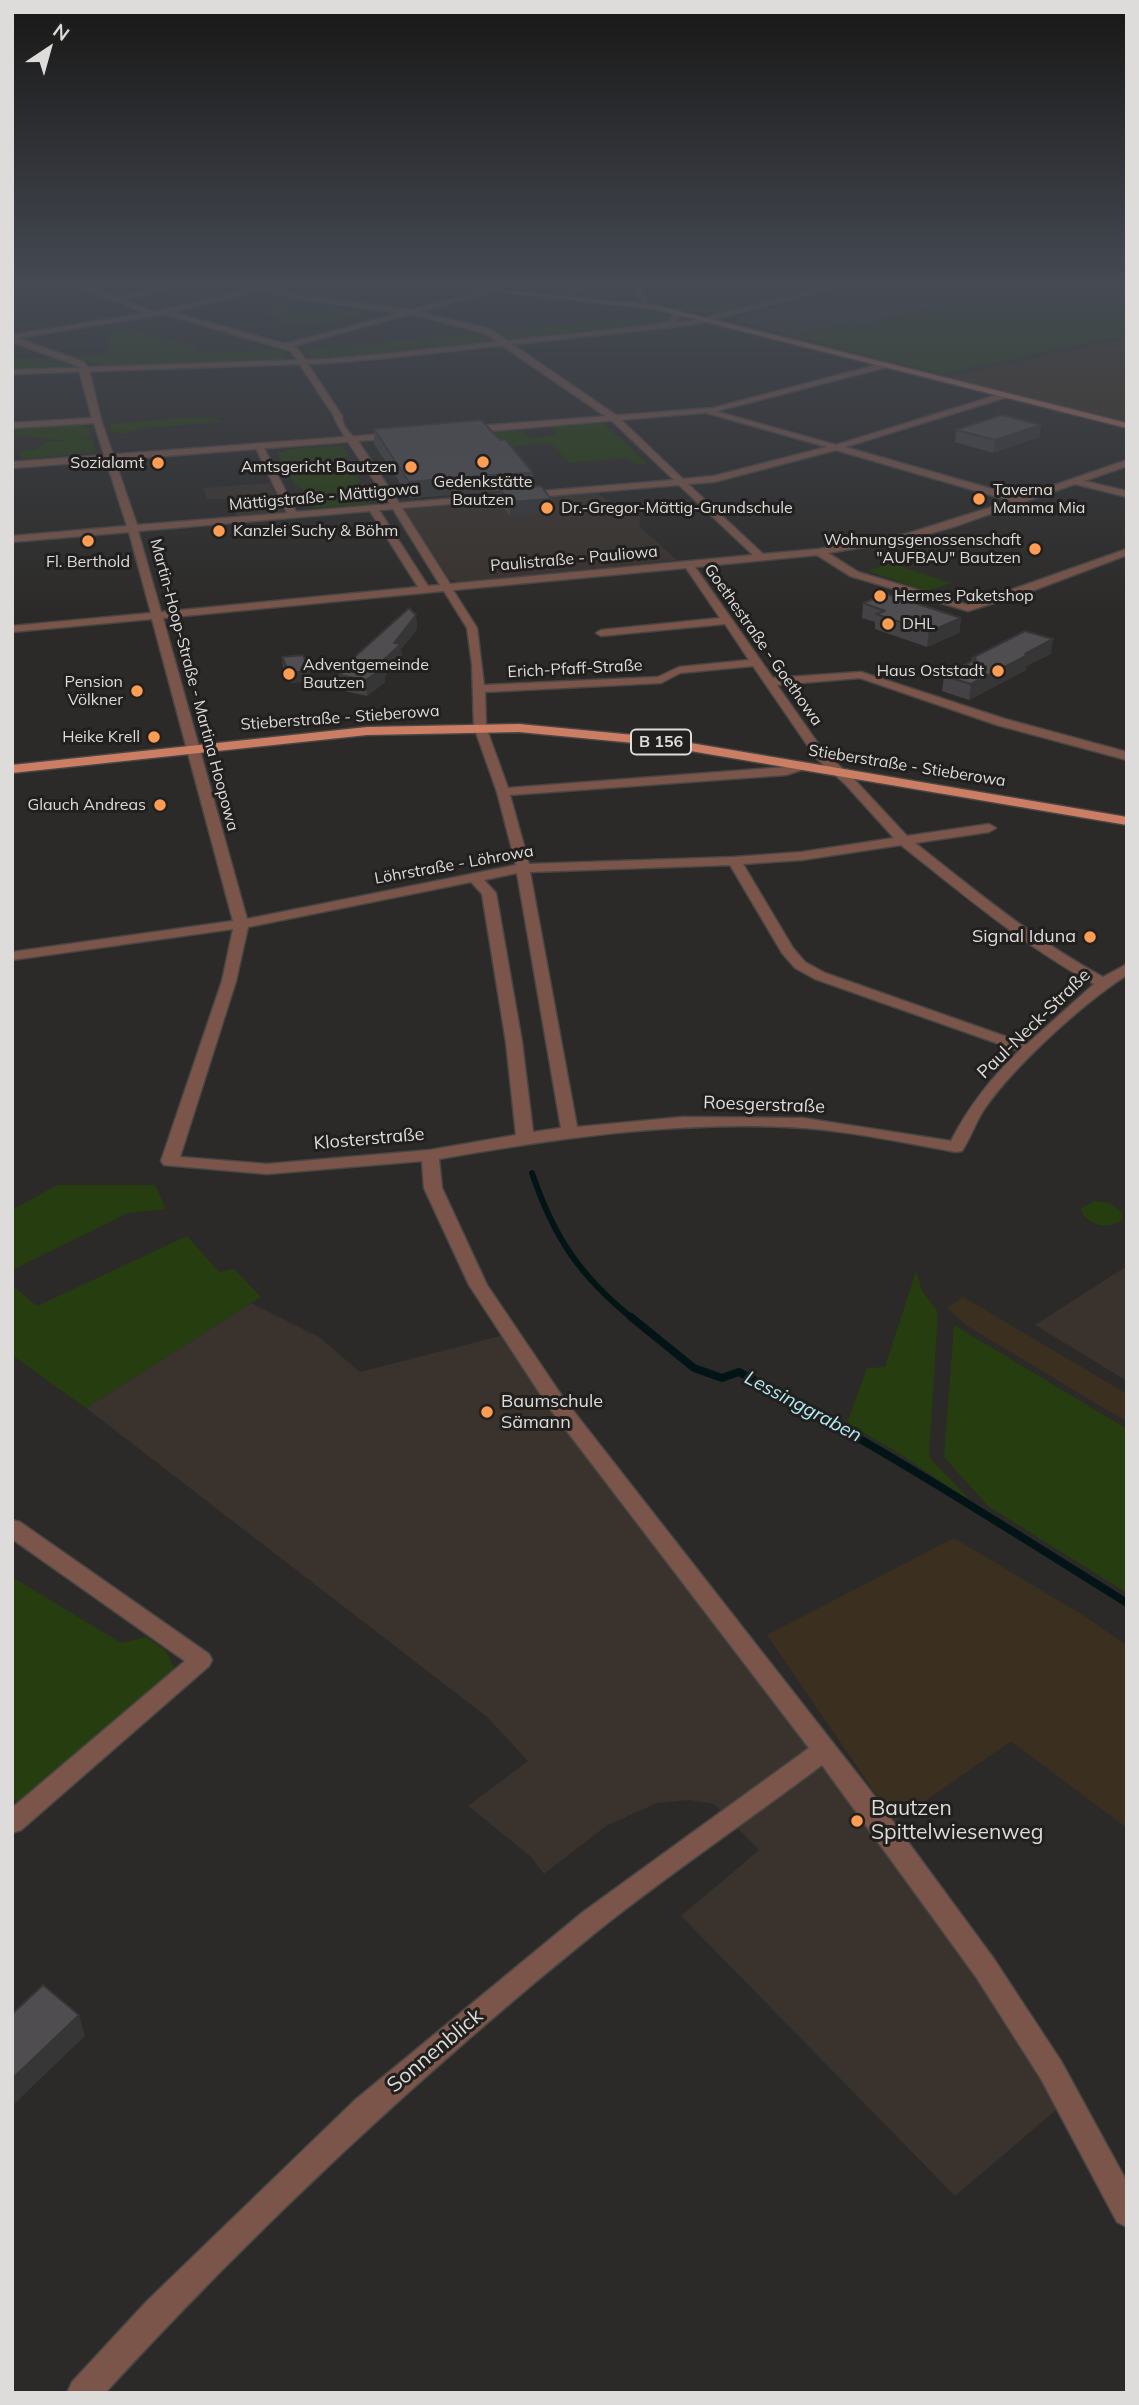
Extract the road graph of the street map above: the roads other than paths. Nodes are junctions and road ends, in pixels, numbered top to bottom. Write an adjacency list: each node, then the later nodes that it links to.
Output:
1 (91, 396): 9 (street, Martin-Hoop-Straße - Martina Hoopowa)
2 (325, 396): 14 (street)
3 (582, 396): 8 (street)
4 (766, 396): 7 (street)
5 (1000, 396): 16 (street, Mättigstraße - Mättigowa)
6 (1009, 396): 11 (main road)
7 (710, 411): 8 (street); 16 (street)
8 (614, 418): 12 (street); 21 (street)
9 (97, 420): 10 (street); 17 (street, Martin-Hoop-Straße - Martina Hoopowa)
10 (12, 426)
11 (1127, 426)
12 (455, 431)
13 (401, 435): 14 (street)
14 (350, 439): 15 (street); 24 (street)
15 (259, 446): 17 (street); 26 (street)
16 (836, 447): 21 (street, Mättigstraße - Mättigowa); 23 (street)
17 (108, 457): 19 (street); 27 (street, Martin-Hoop-Straße - Martina Hoopowa)
18 (1127, 463): 20 (street, Paulistraße - Pauliowa)
19 (12, 465)
20 (1075, 481): 22 (street); 23 (street, Paulistraße - Pauliowa)
21 (681, 482): 24 (street, Mättigstraße - Mättigowa); 31 (street)
22 (1127, 494)
23 (1022, 500): 29 (street, Paulistraße - Pauliowa)
24 (396, 506): 25 (street, Mättigstraße - Mättigowa); 33 (street)
25 (373, 509): 26 (street, Mättigstraße - Mättigowa); 34 (street)
26 (293, 515): 27 (street, Mättigstraße - Mättigowa)
27 (133, 529): 28 (street, Mättigstraße - Mättigowa); 35 (street, Martin-Hoop-Straße - Martina Hoopowa)
28 (12, 539)
29 (819, 552): 30 (street); 31 (street, Paulistraße - Pauliowa)
30 (1127, 552)
31 (761, 558): 32 (street, Paulistraße - Pauliowa)
32 (689, 565): 33 (street, Paulistraße - Pauliowa); 36 (street, Goethestraße - Goethowa)
33 (446, 586): 34 (street, Paulistraße - Pauliowa); 41 (street)
34 (425, 588): 35 (street, Paulistraße - Pauliowa)
35 (155, 615): 37 (street, Paulistraße - Pauliowa); 43 (street, Martin-Hoop-Straße - Martina Hoopowa)
36 (726, 621): 38 (street); 39 (street, Goethestraße - Goethowa)
37 (12, 629)
38 (601, 633)
39 (755, 663): 40 (street, Goethestraße - Goethowa); 41 (street, Erich-Pfaff-Straße)
40 (769, 682): 44 (street); 47 (street, Goethestraße - Goethowa)
41 (477, 689): 42 (street)
42 (480, 727): 43 (main road, Stieberstraße - Stieberowa / B 156); 45 (main road, Stieberstraße - Stieberowa / B 156); 48 (street)
43 (192, 748): 46 (main road, Stieberstraße - Stieberowa / B 156); 55 (street, Martin-Hoop-Straße - Martina Hoopowa)
44 (1127, 755)
45 (805, 767): 47 (main road, Stieberstraße - Stieberowa / B 156); 48 (street)
46 (12, 769)
47 (839, 772): 49 (main road, Stieberstraße - Stieberowa / B 156); 51 (street, Goethestraße - Goethowa)
48 (503, 792): 53 (street)
49 (1127, 821)
50 (989, 828): 51 (street, Löhrstraße - Löhrowa)
51 (903, 840): 52 (street, Löhrstraße - Löhrowa); 58 (street, Goethestraße - Goethowa)
52 (734, 861): 53 (street, Löhrstraße - Löhrowa); 59 (street)
53 (523, 868): 54 (street, Löhrstraße - Löhrowa); 60 (street)
54 (475, 878): 55 (street, Löhrstraße - Löhrowa); 61 (street)
55 (241, 924): 56 (street, Löhrstraße - Löhrowa); 63 (street, Klosterstraße)
56 (12, 956)
57 (1125, 969): 58 (street, Paul-Neck-Straße)
58 (1104, 983): 59 (street, Paul-Neck-Straße)
59 (1030, 1050): 62 (street, Paul-Neck-Straße)
60 (570, 1132): 61 (street, Klosterstraße); 62 (street, Roesgerstraße)
61 (525, 1138): 63 (street, Klosterstraße)
62 (956, 1147)
63 (430, 1155): 65 (street)
64 (12, 1528): 66 (street)
65 (824, 1751): 67 (street); 68 (street, Sonnenblick)
66 (12, 1823)
67 (1127, 2212)
68 (83, 2393)

